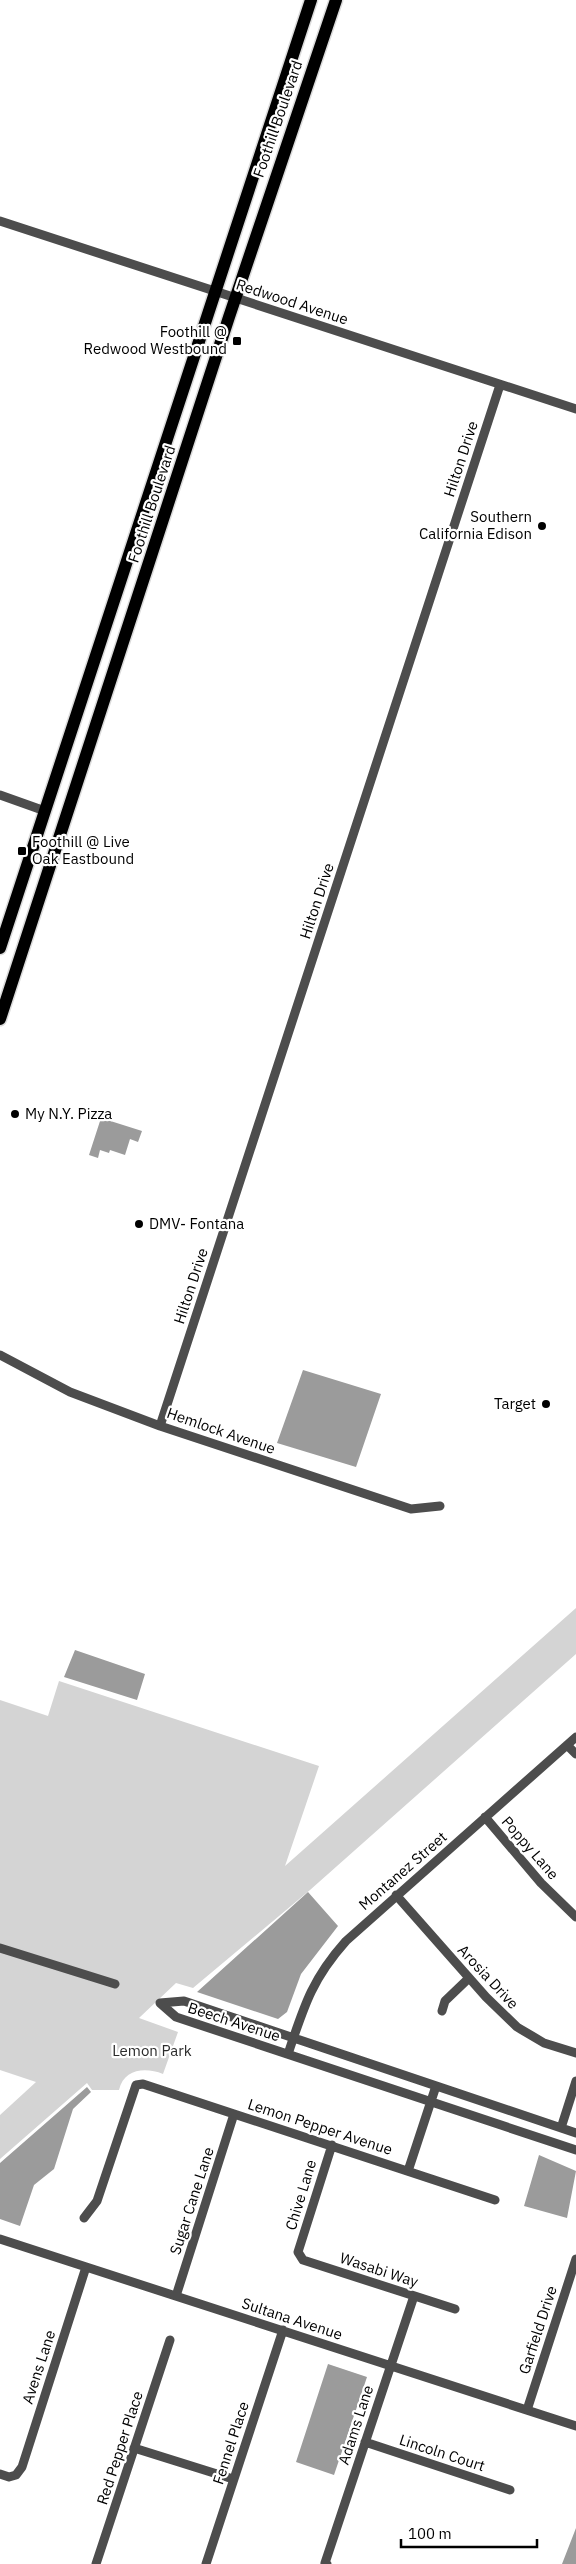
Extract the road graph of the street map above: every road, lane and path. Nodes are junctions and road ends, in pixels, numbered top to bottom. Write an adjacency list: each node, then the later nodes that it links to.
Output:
1 (311, 0): 4 (main road, Foothill Boulevard)
2 (336, 0): 5 (main road, Foothill Boulevard)
3 (0, 220): 4 (street, Redwood Avenue)
4 (216, 292): 5 (street, Redwood Avenue); 9 (main road, Foothill Boulevard)
5 (235, 298): 6 (street, Redwood Avenue); 11 (main road, Foothill Boulevard)
6 (500, 385): 7 (street, Redwood Avenue); 13 (street, Hilton Drive)
7 (576, 409)
8 (0, 795): 9 (street)
9 (45, 811): 10 (main road, Foothill Boulevard)
10 (0, 948)
11 (0, 1019)
12 (0, 1354): 13 (street, Hemlock Avenue)
13 (160, 1426): 14 (street, Hemlock Avenue)
14 (440, 1506)
15 (576, 1738): 16 (street, Montanez Street)
16 (568, 1745): 17 (street); 18 (street, Montanez Street)
17 (576, 1754)
18 (485, 1817): 19 (street, Montanez Street); 20 (street, Poppy Lane)
19 (396, 1895): 22 (street, Arosia Drive); 25 (street, Montanez Street)
20 (576, 1917)
21 (0, 1948): 23 (street)
22 (469, 1978): 24 (street); 26 (street, Arosia Drive)
23 (115, 1984)
24 (442, 2011)
25 (293, 2038): 27 (street, Montanez Street); 27 (street, Beech Avenue); 29 (street, Beech Avenue)
26 (576, 2053)
27 (288, 2054): 30 (street, Beech Avenue)
28 (576, 2081): 32 (street)
29 (436, 2086): 30 (street); 32 (street, Beech Avenue)
30 (430, 2102): 35 (street, Beech Avenue); 36 (street)
31 (234, 2114): 34 (street, Lemon Pepper Avenue); 38 (street, Lemon Pepper Avenue); 43 (street, Sugar Cane Lane)
32 (561, 2128): 33 (street, Beech Avenue)
33 (576, 2133)
34 (332, 2145): 36 (street, Lemon Pepper Avenue); 40 (street, Chive Lane)
35 (576, 2150)
36 (408, 2171): 37 (street, Lemon Pepper Avenue)
37 (495, 2200)
38 (84, 2218)
39 (0, 2239): 42 (street, Sultana Avenue)
40 (298, 2252): 44 (street, Wasabi Way)
41 (576, 2259): 49 (street, Garfield Drive)
42 (86, 2267): 43 (street, Sultana Avenue); 53 (street, Avens Lane)
43 (176, 2296): 46 (street, Sultana Avenue)
44 (414, 2296): 45 (street, Wasabi Way); 48 (street, Adams Lane)
45 (455, 2309)
46 (282, 2330): 48 (street, Sultana Avenue); 54 (street, Fennel Place)
47 (170, 2340): 52 (street, Red Pepper Place)
48 (390, 2366): 49 (street, Sultana Avenue); 51 (street, Adams Lane)
49 (527, 2410): 50 (street, Sultana Avenue)
50 (576, 2426)
51 (365, 2442): 55 (street, Lincoln Court); 58 (street, Adams Lane)
52 (134, 2448): 54 (street); 56 (street, Red Pepper Place)
53 (0, 2474)
54 (233, 2479): 57 (street, Fennel Place)
55 (510, 2490)
56 (96, 2564)
57 (206, 2564)
58 (326, 2564)

